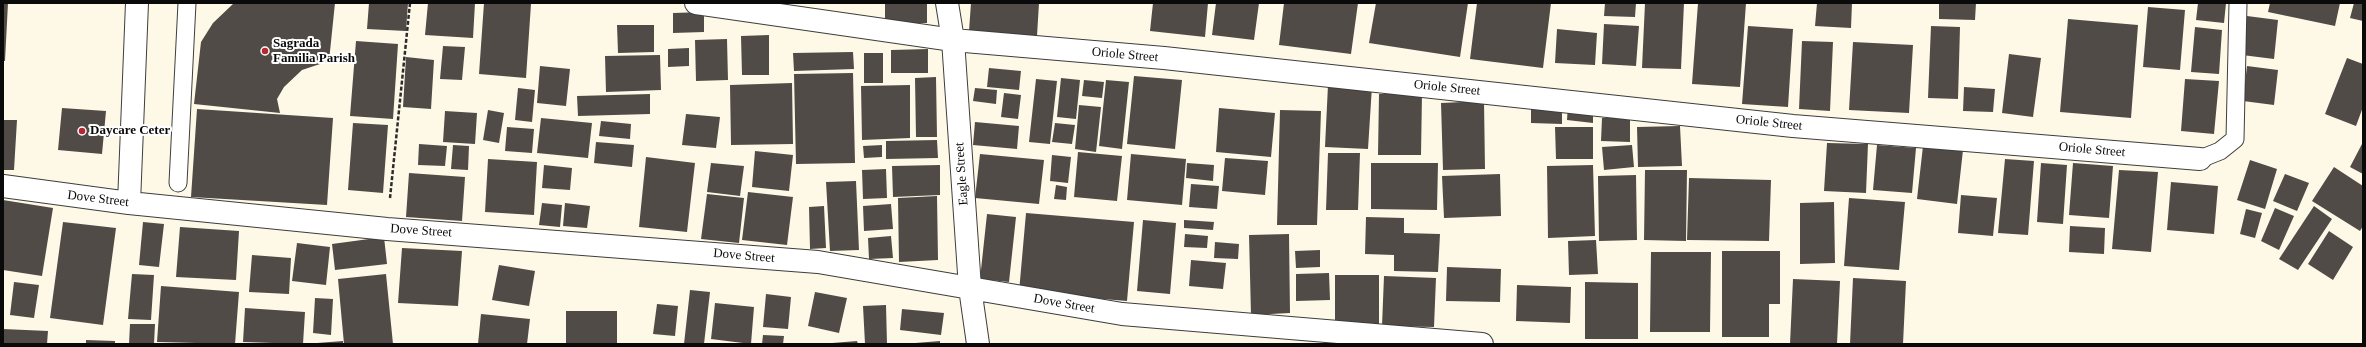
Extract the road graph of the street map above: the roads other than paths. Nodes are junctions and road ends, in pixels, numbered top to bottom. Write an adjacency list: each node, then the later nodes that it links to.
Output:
1 (137, 3): 10 (street)
2 (186, 3): 8 (lane)
3 (696, 3): 6 (street, Oriole Street)
4 (946, 3): 6 (street, Eagle Street)
5 (2238, 3): 7 (lane)
6 (953, 40): 7 (street, Oriole Street); 11 (street, Eagle Street)
7 (2200, 159)
8 (178, 183)
9 (3, 186): 10 (street, Dove Street)
10 (129, 203): 11 (street, Dove Street)
11 (970, 288): 12 (street, Eagle Street); 13 (street, Dove Street)
12 (978, 344)
13 (1482, 344)

